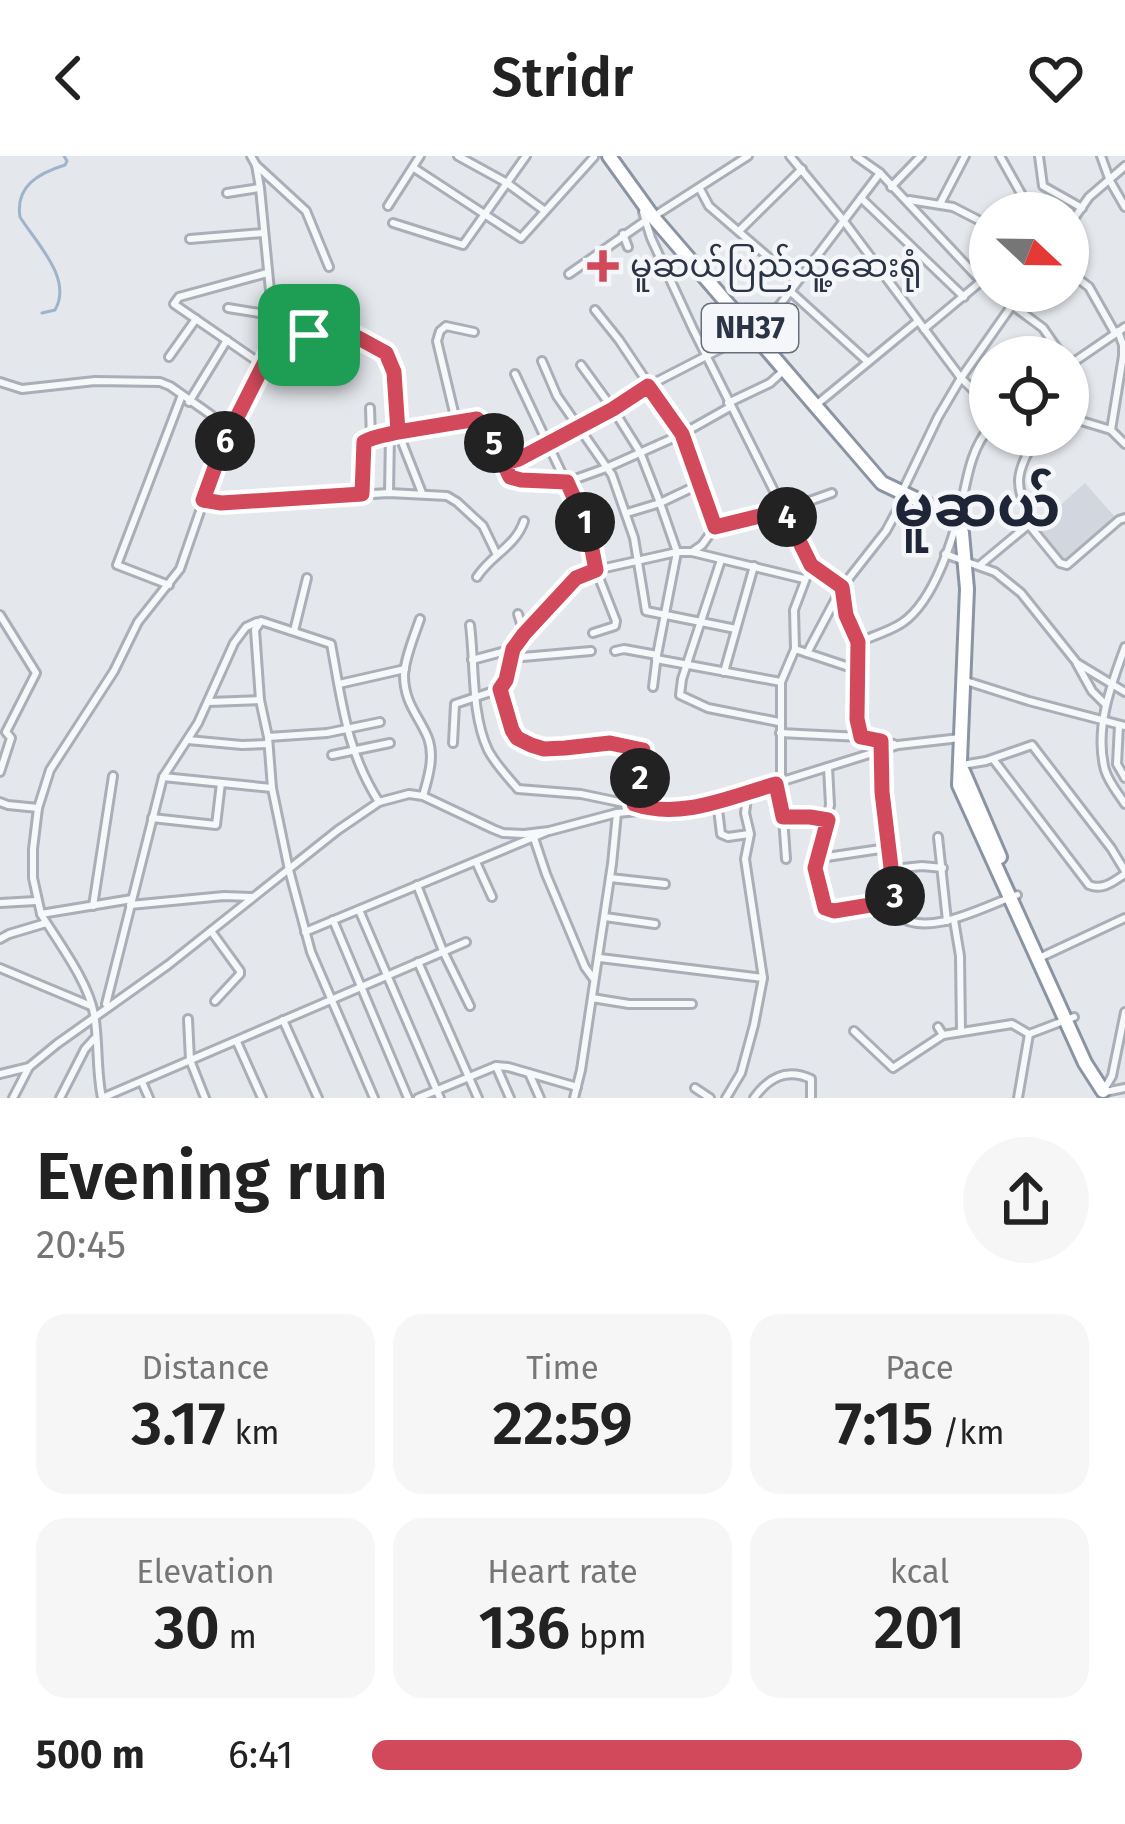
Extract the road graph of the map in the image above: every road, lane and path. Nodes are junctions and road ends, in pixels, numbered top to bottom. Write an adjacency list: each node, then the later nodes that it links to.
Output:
1 (251, 156): 16 (street)
2 (420, 156): 18 (street)
3 (458, 156): 23 (street)
4 (526, 156): 23 (street)
5 (609, 156): 21 (highway, NH37)
6 (619, 156): 21 (highway, NH37)
7 (748, 156): 26 (street)
8 (790, 156): 19 (street)
9 (856, 156): 20 (street)
10 (921, 156): 24 (street)
11 (965, 156): 34 (street)
12 (1000, 156): 27 (street)
13 (1039, 156): 28 (street)
14 (1101, 156): 22 (street)
15 (592, 157): 21 (street); 37 (street)
16 (256, 165): 25 (street); 49 (street)
17 (1125, 166): 22 (street)
18 (414, 168): 35 (street); 39 (street)
19 (802, 169): 42 (street); 44 (street)
20 (880, 173): 24 (street); 31 (street)
21 (627, 174): 30 (highway, NH37)
22 (1110, 181): 32 (street); 36 (street)
23 (507, 183): 37 (street); 39 (street)
24 (891, 187): 33 (street)
25 (260, 188): 29 (street); 45 (street)
26 (700, 189): 38 (street); 44 (street)
27 (1020, 192)
28 (1054, 192)
29 (227, 194)
30 (642, 195): 38 (highway, NH37); 41 (street); 65 (highway, NH37)
31 (861, 197): 42 (street); 57 (street)
32 (1089, 197)
33 (905, 200): 34 (street); 50 (street)
34 (940, 203): 40 (street)
35 (388, 206)
36 (1125, 207)
37 (545, 211): 39 (street)
38 (659, 213): 65 (highway, NH37)
39 (484, 214): 43 (street)
40 (969, 216)
41 (645, 220): 46 (street); 72 (street)
42 (843, 220): 53 (street); 64 (street)
43 (393, 223)
44 (739, 231): 53 (street)
45 (263, 233): 47 (street); 51 (street)
46 (623, 234): 48 (street); 52 (street)
47 (190, 239)
48 (628, 247)
49 (329, 267)
50 (969, 268)
51 (267, 273): 62 (street); 63 (street)
52 (569, 274)
53 (796, 280): 55 (street)
54 (1089, 287): 66 (street)
55 (789, 290): 65 (street); 75 (street)
56 (969, 292): 57 (street)
57 (964, 297): 64 (street)
58 (227, 308): 62 (street)
59 (595, 310): 82 (street)
60 (1007, 312): 80 (street)
61 (1021, 312): 68 (street)
62 (272, 315): 70 (street)
63 (196, 319): 69 (street); 73 (street)
64 (921, 325): 75 (street); 80 (street)
65 (756, 329): 72 (street); 78 (highway, NH37); 85 (highway, NH37)
66 (1119, 330): 71 (street); 93 (street)
67 (474, 332): 89 (street)
68 (1048, 336)
69 (227, 340): 77 (street); 84 (street)
70 (275, 342): 77 (street); 94 (street)
71 (1089, 349)
72 (706, 355): 82 (street); 86 (street)
73 (169, 358)
74 (542, 361): 91 (street)
75 (868, 362): 85 (street)
76 (581, 365): 88 (street)
77 (264, 366): 92 (street)
78 (785, 370): 85 (highway, NH37); 86 (street)
79 (515, 374): 97 (street)
80 (961, 378): 83 (street); 106 (street)
81 (0, 382): 84 (street)
82 (648, 386): 88 (street); 95 (street)
83 (969, 386)
84 (186, 399): 92 (street); 134 (street)
85 (819, 402): 106 (highway, NH37)
86 (729, 405): 95 (street); 113 (street)
87 (370, 408): 96 (street)
88 (613, 409): 91 (street); 99 (street)
89 (456, 421): 94 (street); 102 (street)
90 (1089, 423): 93 (street)
91 (576, 428): 97 (street); 103 (street)
92 (231, 429): 111 (street)
93 (1111, 430): 98 (street)
94 (394, 433): 96 (street); 107 (street); 110 (street)
95 (682, 434): 99 (street); 105 (street)
96 (371, 438): 109 (street)
97 (547, 444): 102 (street); 104 (street)
98 (1125, 444)
99 (640, 452): 103 (street); 112 (street)
100 (973, 456): 116 (street)
101 (1025, 456): 118 (street)
102 (505, 463): 104 (street)
103 (606, 468): 104 (street); 114 (street)
104 (567, 482): 130 (street)
105 (700, 484): 112 (street); 119 (street)
106 (902, 492): 116 (highway, NH37); 135 (street)
107 (389, 493): 109 (street); 110 (street)
108 (832, 493): 113 (street)
109 (362, 494): 111 (street)
110 (422, 494): 122 (street)
111 (203, 500): 134 (street)
112 (661, 503): 114 (street); 121 (street)
113 (784, 510): 119 (street); 127 (street)
114 (626, 513): 126 (street)
115 (1125, 518): 118 (street)
116 (958, 519): 123 (street); 125 (highway)
117 (524, 521): 122 (street)
118 (1029, 525): 128 (street)
119 (715, 527): 120 (street)
120 (692, 552): 121 (street); 124 (street)
121 (676, 553): 126 (street); 137 (street)
122 (497, 554): 131 (street)
123 (944, 554): 125 (street); 147 (street)
124 (721, 560): 129 (street); 141 (street)
125 (965, 560): 128 (street); 162 (highway)
126 (638, 561): 130 (street); 137 (street)
127 (811, 565): 133 (street); 135 (street)
128 (980, 565): 157 (street)
129 (754, 566): 133 (street); 143 (street)
130 (596, 570): 145 (street); 146 (street)
131 (477, 577)
132 (307, 578): 144 (street)
133 (804, 579): 149 (street)
134 (169, 585): 206 (street)
135 (842, 587): 147 (street); 152 (street)
136 (518, 614): 146 (street)
137 (664, 614): 141 (street); 155 (street)
138 (0, 615): 178 (street)
139 (420, 619): 159 (street)
140 (261, 622): 144 (street); 170 (street); 171 (street)
141 (701, 623): 143 (street); 158 (street)
142 (470, 625): 156 (street)
143 (736, 628): 161 (street)
144 (295, 631): 164 (street)
145 (593, 633)
146 (524, 634): 153 (street)
147 (858, 642): 160 (street)
148 (1125, 646): 154 (street)
149 (795, 649): 152 (street); 163 (street)
150 (591, 651): 153 (street)
151 (615, 651): 155 (street)
152 (807, 652): 160 (street)
153 (512, 653): 156 (street); 167 (street)
154 (1123, 656): 165 (street)
155 (656, 657): 158 (street); 166 (street)
156 (472, 660): 169 (street)
157 (1077, 663): 165 (street); 172 (street)
158 (687, 665): 161 (street); 174 (street)
159 (405, 670): 164 (street); 200 (street)
160 (858, 670): 180 (street)
161 (724, 672): 163 (street)
162 (963, 680): 175 (street); 181 (highway)
163 (781, 682): 174 (street)
164 (339, 684): 177 (street)
165 (1111, 684): 168 (street); 172 (street)
166 (653, 688)
167 (500, 689): 169 (street); 204 (street)
168 (1125, 692)
169 (477, 696): 185 (street); 204 (street)
170 (260, 700): 171 (street); 183 (street)
171 (207, 702): 182 (street)
172 (1106, 705): 175 (street)
173 (380, 722): 177 (street)
174 (779, 722): 179 (street)
175 (1102, 722): 176 (street); 205 (street)
176 (1122, 725): 195 (street)
177 (348, 729): 183 (street); 187 (street)
178 (3, 731): 192 (street)
179 (780, 733): 180 (street); 197 (street)
180 (861, 737): 186 (street)
181 (960, 738): 186 (street); 190 (highway)
182 (188, 740): 183 (street); 194 (street)
183 (268, 740): 198 (street)
184 (390, 743): 187 (street)
185 (453, 743)
186 (881, 746): 191 (street); 216 (street)
187 (352, 752): 188 (street); 202 (street)
188 (332, 755)
189 (993, 759): 190 (street); 223 (street); 223 (street)
190 (960, 765): 227 (highway)
191 (829, 767): 197 (street); 211 (street)
192 (0, 772)
193 (113, 776): 234 (street)
194 (163, 777): 196 (street); 210 (street)
195 (1125, 778)
196 (221, 782): 198 (street); 210 (street)
197 (778, 783): 199 (street); 209 (street)
198 (272, 788): 222 (street)
199 (748, 791): 203 (street); 213 (street)
200 (423, 796): 202 (street); 212 (street)
201 (0, 802): 206 (street)
202 (379, 802): 222 (street)
203 (717, 802): 207 (street); 213 (street)
204 (634, 804): 207 (street)
205 (1125, 804)
206 (38, 808): 230 (street)
207 (656, 811): 208 (street)
208 (616, 813): 212 (street); 224 (street)
209 (783, 817): 211 (street); 218 (street)
210 (152, 818): 232 (street)
211 (828, 820): 217 (street)
212 (549, 831): 215 (street)
213 (750, 834): 253 (street)
214 (938, 837): 220 (street)
215 (534, 838): 219 (street); 254 (street)
216 (887, 848): 217 (street); 221 (street)
217 (818, 858): 231 (street)
218 (785, 859)
219 (475, 861): 226 (street); 229 (street)
220 (943, 868): 221 (street); 240 (street)
221 (892, 869): 231 (street)
222 (289, 870): 228 (street); 244 (street)
223 (1125, 873)
224 (610, 878): 225 (street); 237 (street)
225 (664, 884)
226 (416, 885): 235 (street); 247 (street)
227 (1013, 896): 240 (street); 248 (highway)
228 (252, 897): 232 (street); 243 (street)
229 (492, 897)
230 (36, 901): 233 (street); 236 (street)
231 (895, 901): 240 (street)
232 (131, 902): 234 (street); 261 (street)
233 (0, 903)
234 (93, 906): 236 (street)
235 (359, 910): 239 (street); 252 (street)
236 (41, 914): 241 (street)
237 (604, 917): 242 (street); 249 (street)
238 (1125, 918): 248 (street)
239 (333, 920): 244 (street); 255 (street)
240 (951, 920): 268 (street)
241 (46, 923): 245 (street); 262 (street)
242 (655, 924)
243 (211, 931): 258 (street); 261 (street)
244 (305, 932): 257 (street)
245 (0, 939)
246 (466, 942): 247 (street)
247 (443, 951): 250 (street); 260 (street)
248 (1041, 957): 264 (highway)
249 (598, 958): 253 (street); 254 (street)
250 (418, 962): 252 (street); 277 (street)
251 (0, 968): 262 (street)
252 (388, 974): 255 (street); 282 (street)
253 (763, 978): 299 (street)
254 (594, 980): 256 (street)
255 (363, 986): 257 (street); 292 (street)
256 (592, 998): 259 (street); 279 (street)
257 (332, 999): 266 (street); 291 (street)
258 (215, 1001)
259 (692, 1004)
260 (470, 1006)
261 (105, 1007): 262 (street)
262 (93, 1011): 270 (street); 273 (street)
263 (1125, 1012): 283 (street)
264 (1070, 1018): 269 (street); 283 (highway)
265 (188, 1019): 272 (street)
266 (283, 1020): 271 (street); 290 (street)
267 (854, 1031): 268 (street)
268 (961, 1032): 269 (street)
269 (1029, 1034): 302 (street)
270 (95, 1038): 285 (street); 286 (street)
271 (237, 1042): 272 (street); 289 (street)
272 (190, 1060): 278 (street); 288 (street)
273 (29, 1066): 276 (street); 284 (street)
274 (496, 1066): 275 (street); 277 (street); 295 (street)
275 (529, 1073): 279 (street); 296 (street)
276 (0, 1074)
277 (469, 1077): 282 (street); 294 (street)
278 (142, 1082): 286 (street); 287 (street)
279 (577, 1087): 297 (street)
280 (694, 1088): 298 (street)
281 (1125, 1088): 283 (street)
282 (438, 1094): 293 (street)
283 (1104, 1094)
284 (13, 1098)
285 (60, 1098)
286 (102, 1098)
287 (149, 1098)
288 (205, 1098)
289 (262, 1098)
290 (318, 1098)
291 (374, 1098)
292 (408, 1098)
293 (418, 1098)
294 (478, 1098)
295 (510, 1098)
296 (540, 1098)
297 (574, 1098)
298 (710, 1098)
299 (726, 1098)
300 (754, 1098): 301 (street)
301 (812, 1098)
302 (1018, 1098)

